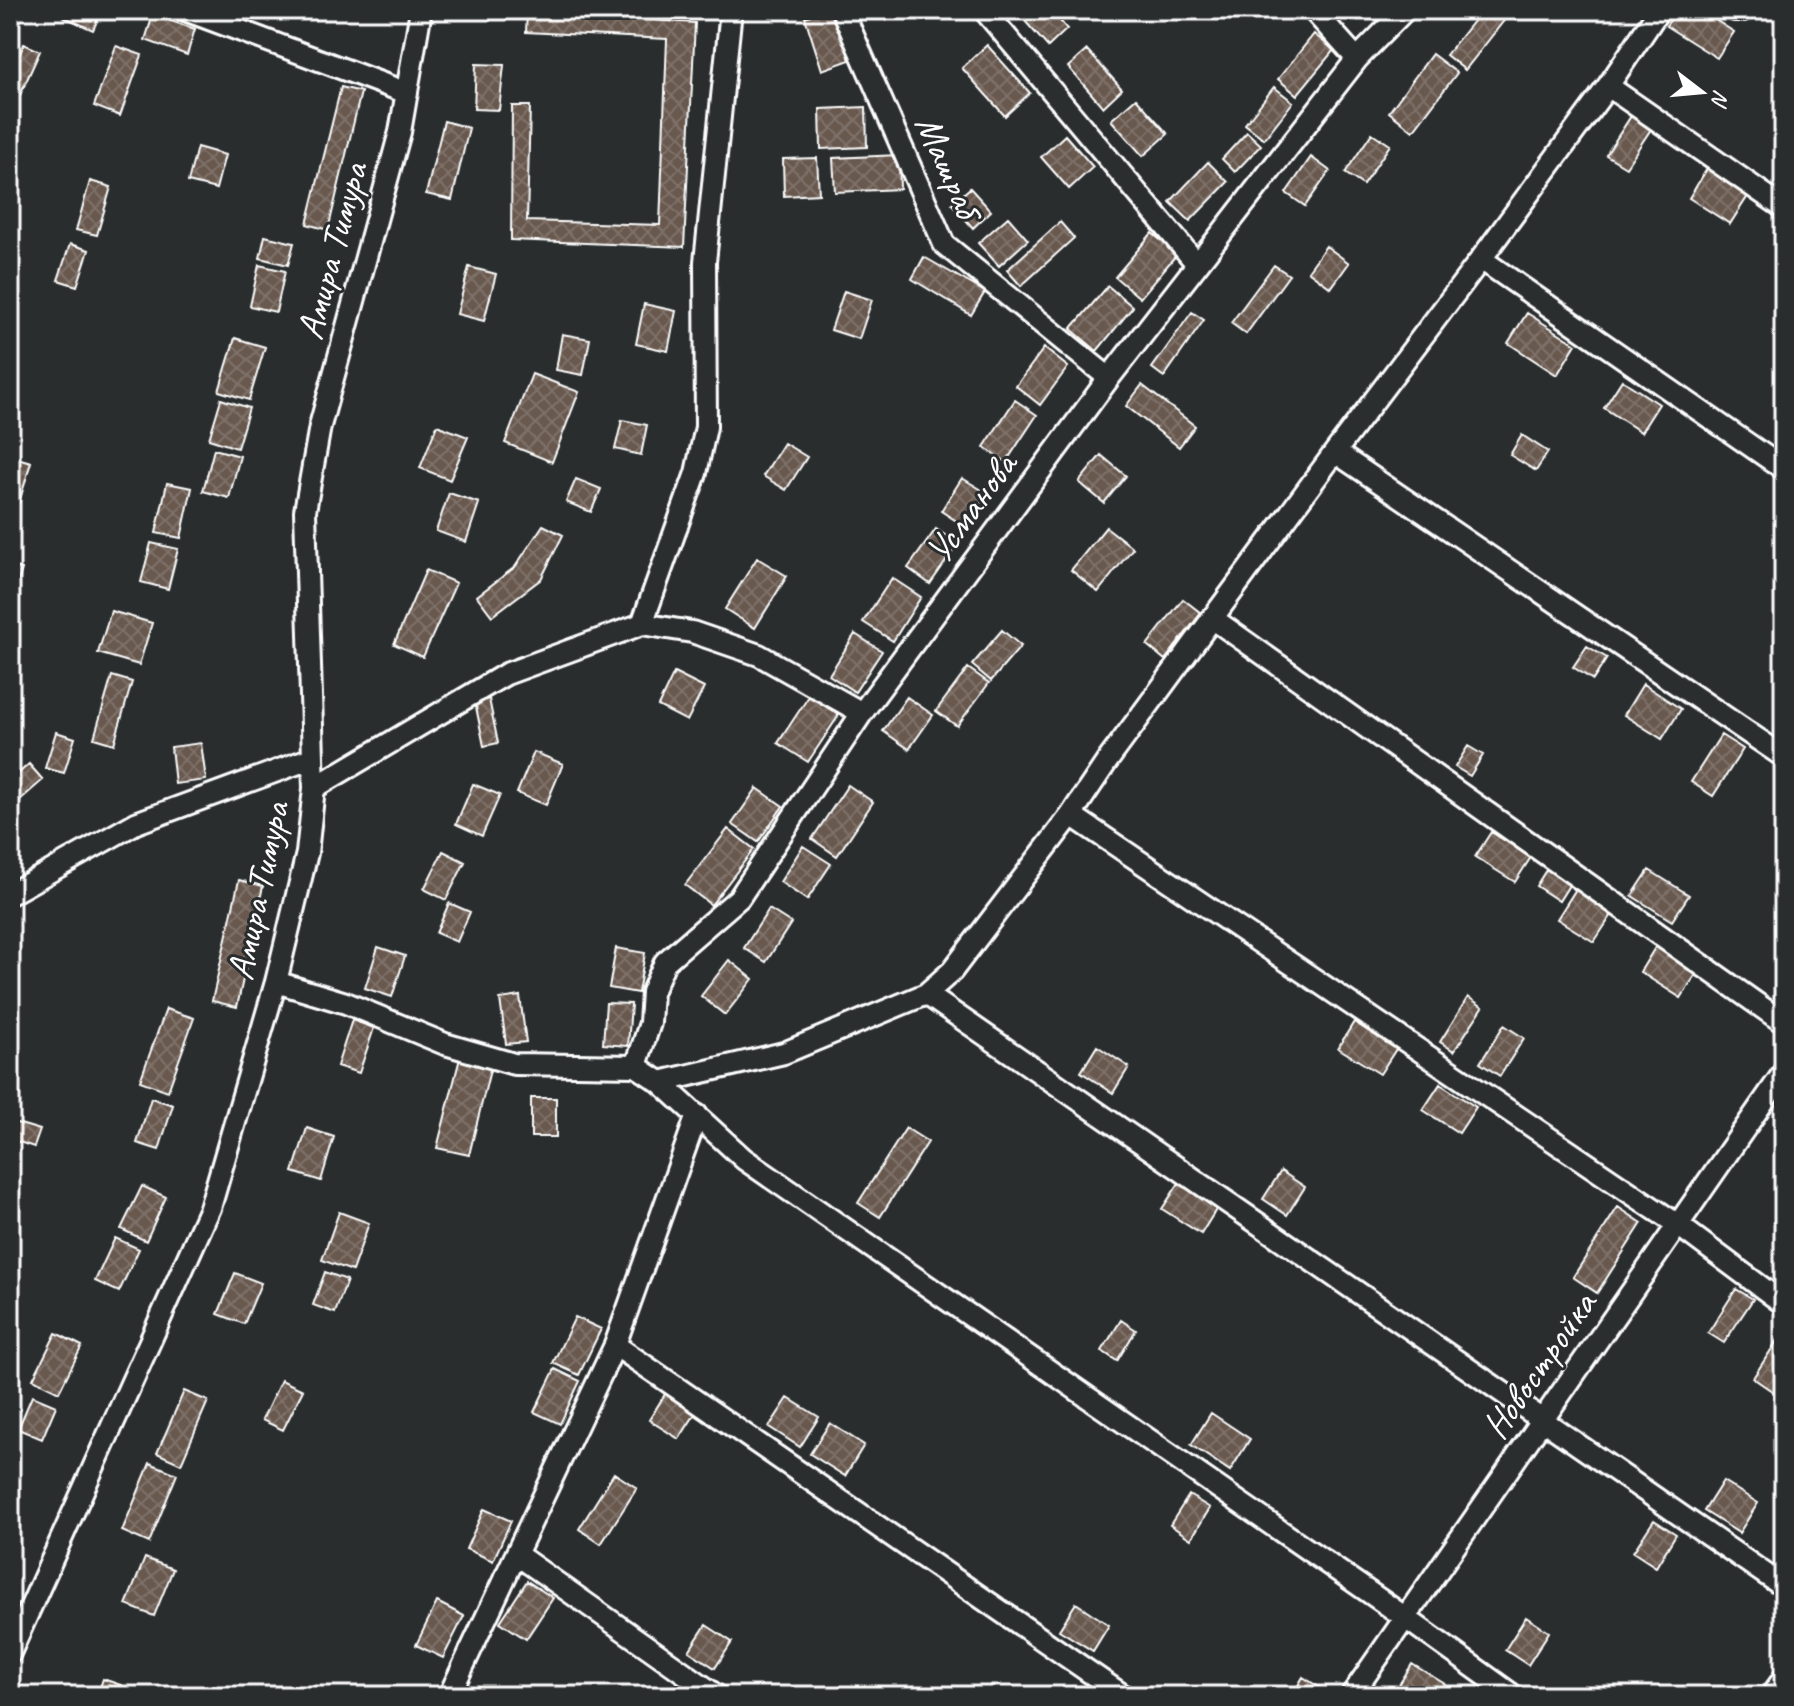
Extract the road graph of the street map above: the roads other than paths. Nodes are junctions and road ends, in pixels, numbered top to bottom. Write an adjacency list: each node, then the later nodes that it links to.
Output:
1 (185, 10): 13 (street)
2 (421, 10): 13 (street, Амира Тимура)
3 (731, 10): 21 (street)
4 (842, 10): 17 (street, Машраб)
5 (984, 10): 16 (street)
6 (1313, 10): 11 (street)
7 (1405, 10): 11 (street, Усманова)
8 (1659, 10): 12 (street)
9 (1735, 10): 10 (street)
10 (1743, 10)
11 (1357, 59): 16 (street, Усманова)
12 (1608, 86): 14 (street); 15 (street)
13 (407, 93): 24 (street, Амира Тимура)
14 (1784, 208)
15 (1481, 259): 18 (street); 19 (street)
16 (1197, 264): 17 (street, Усманова)
17 (1109, 378): 22 (street, Усманова)
18 (1335, 452): 20 (street); 23 (street)
19 (1784, 469)
20 (1212, 618): 26 (street); 30 (street)
21 (642, 624): 22 (street); 25 (street)
22 (862, 713): 31 (street, Усманова)
23 (1784, 757)
24 (312, 758): 25 (street, Амира Тимура); 27 (street)
25 (314, 788): 28 (street, Амира Тимура)
26 (1071, 815): 29 (street); 35 (street)
27 (10, 894)
28 (276, 982): 31 (street); 42 (street, Амира Тимура)
29 (926, 994): 33 (street); 38 (street)
30 (1784, 1023)
31 (636, 1066): 33 (street)
32 (1784, 1072): 35 (street, Новостройка)
33 (660, 1082): 34 (street)
34 (697, 1115): 37 (street); 41 (street)
35 (1678, 1225): 36 (street); 38 (street, Новостройка)
36 (1784, 1304)
37 (615, 1345): 39 (street); 46 (street)
38 (1543, 1419): 40 (street); 41 (street, Новостройка)
39 (516, 1554): 44 (street); 45 (street)
40 (1784, 1587)
41 (1405, 1618): 47 (street, Новостройка); 48 (street)
42 (10, 1653)
43 (1784, 1678): 49 (street)
44 (449, 1696)
45 (717, 1696)
46 (1124, 1696)
47 (1351, 1696)
48 (1514, 1696)
49 (1771, 1696)

